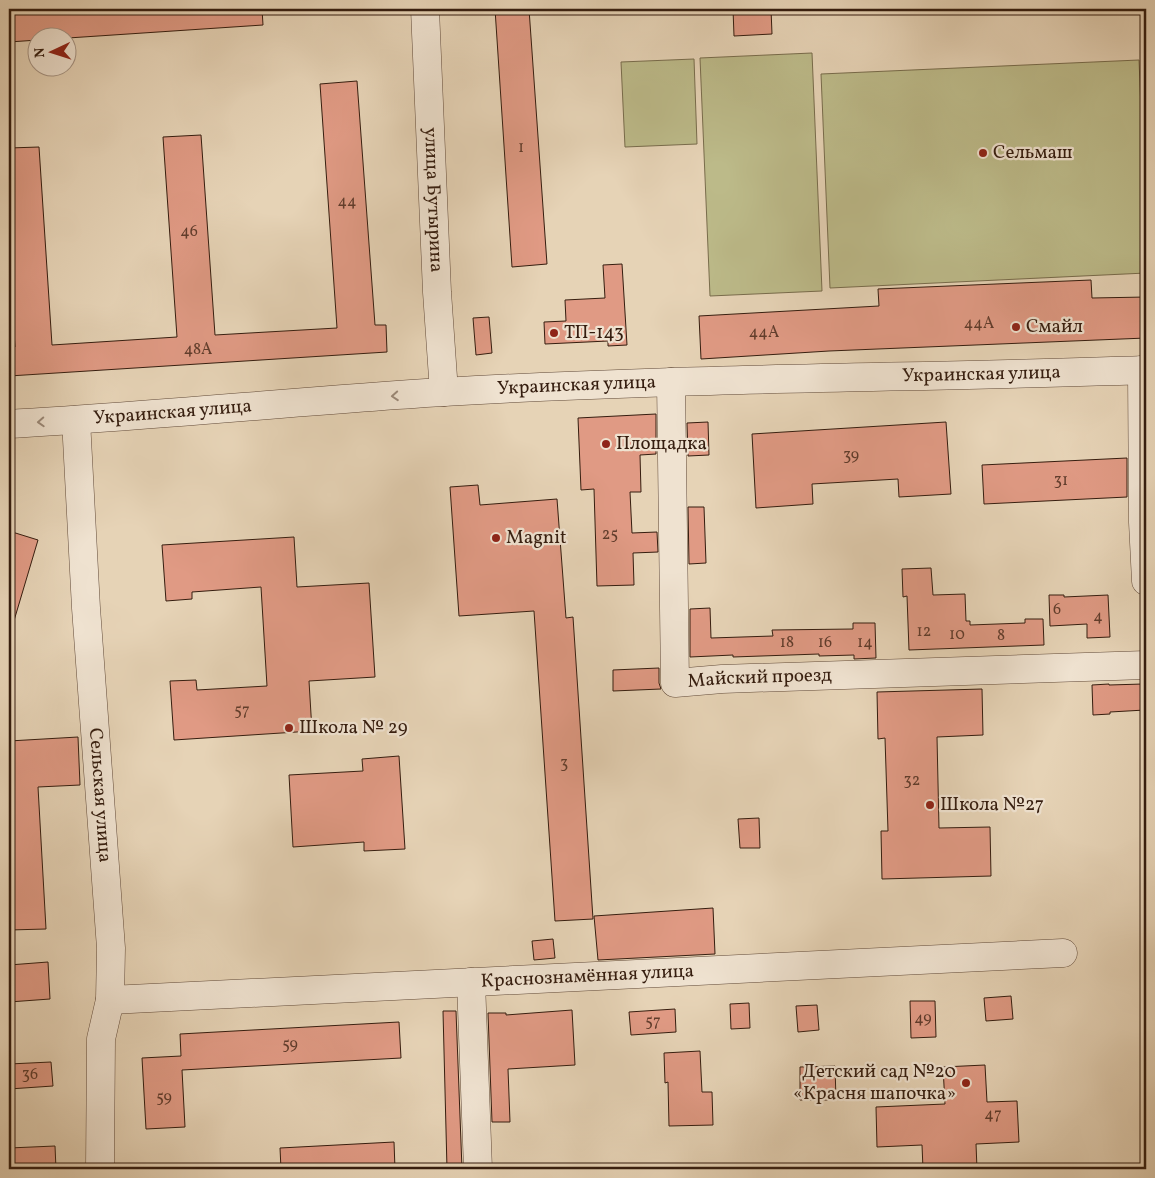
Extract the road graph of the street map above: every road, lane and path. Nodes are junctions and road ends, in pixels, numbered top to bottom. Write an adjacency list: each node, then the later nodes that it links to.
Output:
1 (425, 9): 4 (street, улица Бутырина)
2 (1144, 370): 3 (street, Украинская улица); 7 (street)
3 (671, 382): 4 (street, Украинская улица); 8 (street, Майский проезд)
4 (444, 392): 5 (street, Украинская улица, one-way to 5)
5 (76, 420): 6 (street, Украинская улица, one-way to 6); 11 (street, Сельская улица)
6 (9, 424)
7 (1146, 581)
8 (1146, 666)
9 (1063, 953): 10 (street, Краснознамённая улица)
10 (471, 982): 11 (street, Краснознамённая улица); 13 (street)
11 (110, 1000): 12 (street, Сельская улица)
12 (100, 1169)
13 (478, 1169)

